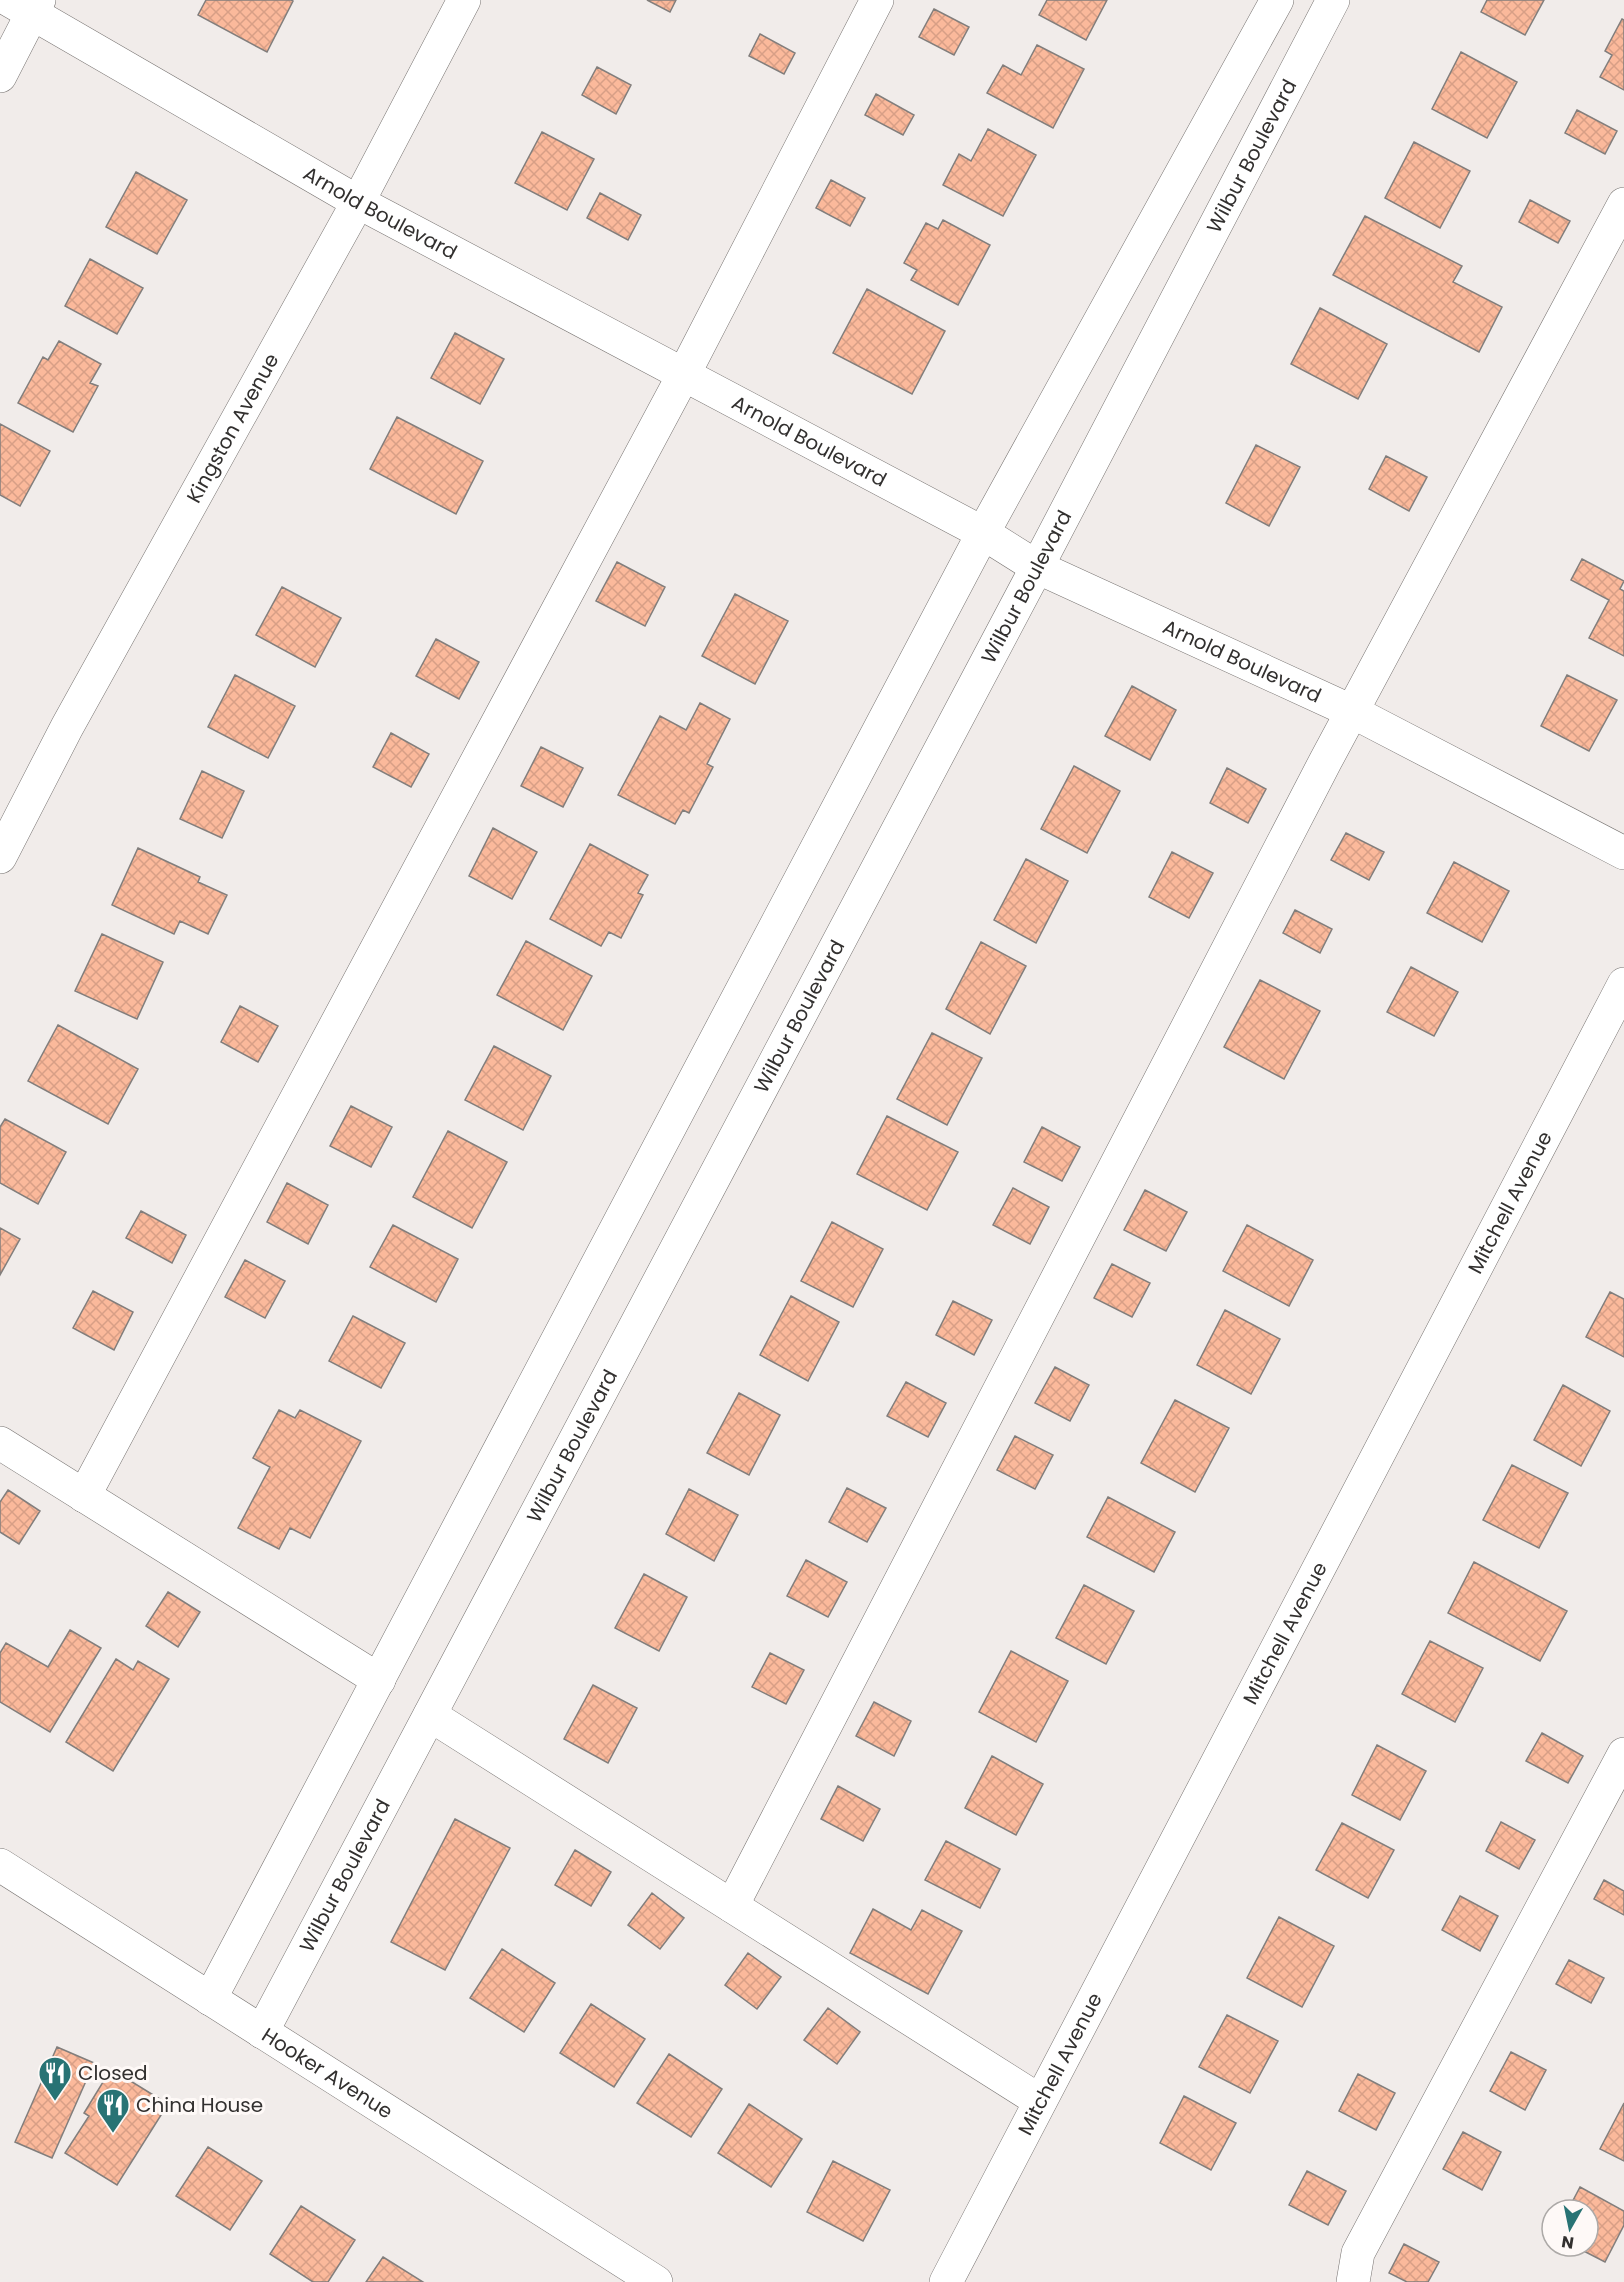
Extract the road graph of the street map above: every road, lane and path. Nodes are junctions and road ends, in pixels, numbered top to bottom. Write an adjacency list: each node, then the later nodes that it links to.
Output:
1 (464, 0): 7 (street, Kingston Avenue)
2 (877, 0): 9 (street)
3 (1277, 0): 10 (street)
4 (1333, 0): 11 (street, Wilbur Boulevard)
5 (27, 4): 6 (street); 7 (street, Arnold Boulevard)
6 (0, 76)
7 (358, 202): 9 (street, Arnold Boulevard); 14 (street, Kingston Avenue)
8 (1624, 204): 12 (street)
9 (684, 374): 10 (street, Arnold Boulevard); 17 (street)
10 (982, 533): 11 (street, Arnold Boulevard); 18 (street)
11 (1037, 567): 12 (street, Arnold Boulevard); 19 (street, Wilbur Boulevard)
12 (1352, 711): 13 (street, Arnold Boulevard); 22 (street)
13 (1624, 854)
14 (0, 857)
15 (1624, 984): 25 (street, Mitchell Avenue)
16 (0, 1443): 17 (street)
17 (84, 1496): 18 (street)
18 (379, 1680): 23 (street)
19 (430, 1715): 22 (street); 24 (street, Wilbur Boulevard)
20 (1624, 1754): 28 (street)
21 (0, 1865): 23 (street, Hooker Avenue)
22 (732, 1906): 25 (street)
23 (210, 1999): 24 (street, Hooker Avenue)
24 (262, 2032): 26 (street, Hooker Avenue)
25 (1040, 2101): 27 (street, Mitchell Avenue)
26 (656, 2282)
27 (946, 2282)
28 (1353, 2282)

